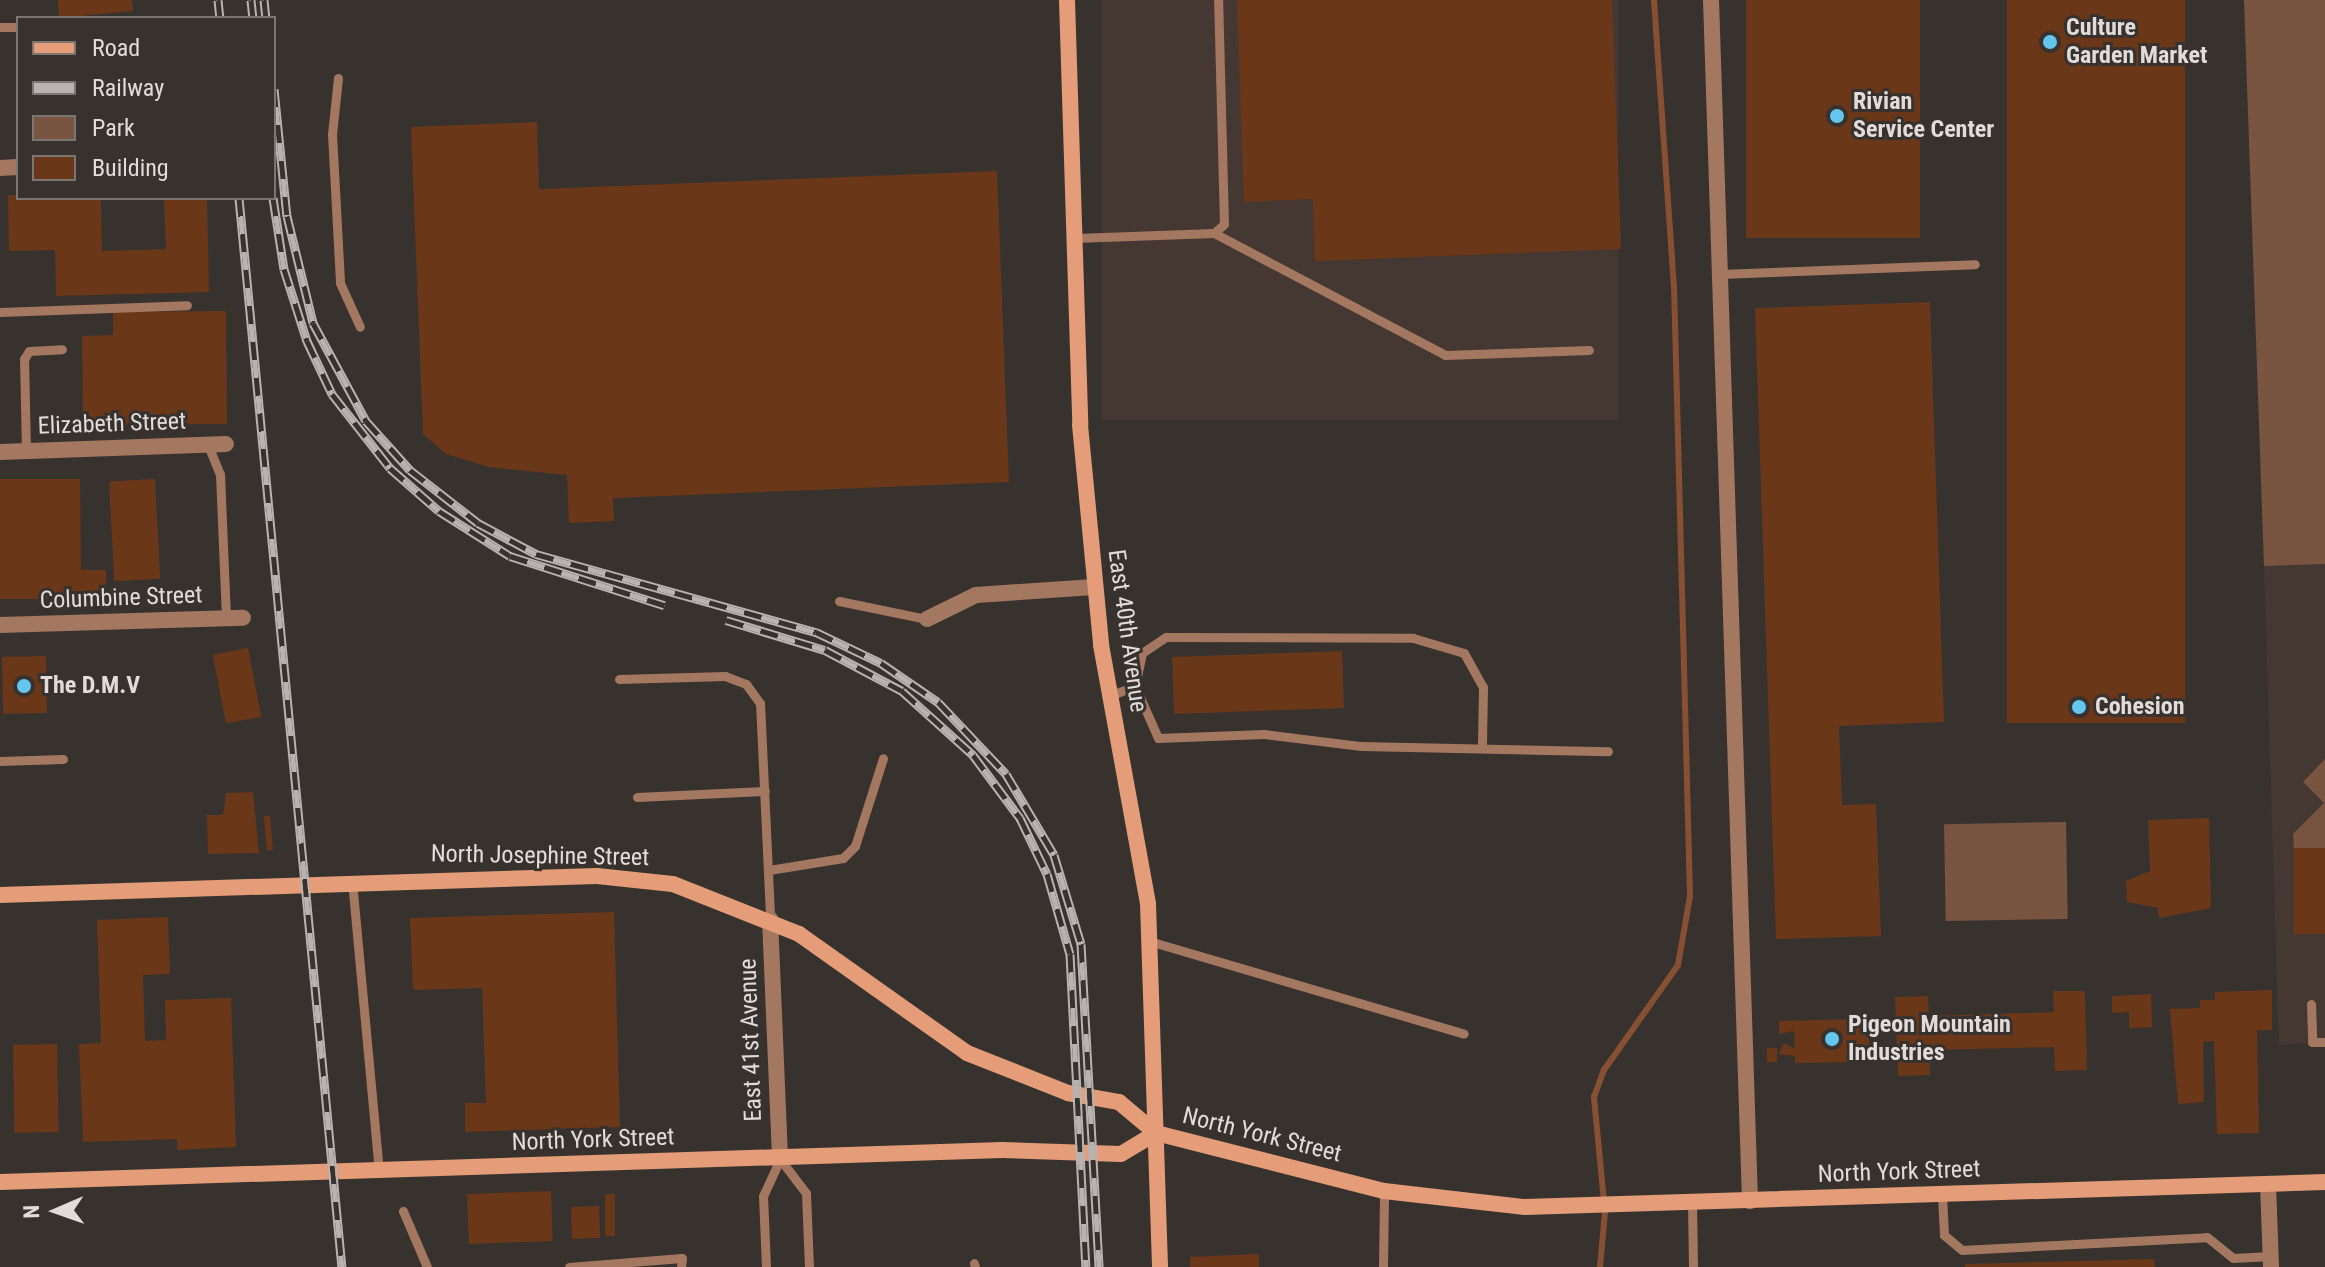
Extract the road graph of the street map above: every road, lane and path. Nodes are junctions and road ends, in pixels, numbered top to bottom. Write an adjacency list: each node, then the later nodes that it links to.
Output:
1 (1067, 0): 6 (main road, East 40th Avenue)
2 (1218, 0): 5 (lane)
3 (1711, 0): 8 (street)
4 (338, 78): 11 (lane)
5 (1214, 233): 6 (lane); 13 (lane)
6 (1075, 238): 18 (main road, East 40th Avenue)
7 (1975, 264): 8 (lane)
8 (1720, 274): 49 (street)
9 (187, 305): 10 (lane)
10 (0, 312)
11 (360, 327)
12 (62, 349): 17 (lane)
13 (1589, 350)
14 (226, 444): 15 (street, Elizabeth Street)
15 (208, 445): 17 (street, Elizabeth Street); 20 (lane)
16 (0, 452): 17 (street, Elizabeth Street)
17 (26, 452)
18 (1094, 587): 21 (street); 25 (main road, East 40th Avenue)
19 (839, 601): 21 (lane)
20 (234, 618): 22 (street, Columbine Street)
21 (927, 619)
22 (0, 625)
23 (619, 679): 31 (lane)
24 (1135, 686): 25 (lane); 26 (lane); 26 (lane)
25 (1109, 696): 37 (main road, East 40th Avenue)
26 (1482, 745): 27 (lane)
27 (1608, 751)
28 (883, 758): 33 (lane)
29 (63, 759): 30 (lane)
30 (0, 761)
31 (765, 791): 32 (lane); 33 (lane)
32 (637, 797)
33 (769, 870): 36 (lane)
34 (352, 881): 35 (main road, North Josephine Street); 36 (main road, North Josephine Street); 43 (lane)
35 (0, 895)
36 (770, 919): 41 (main road, North Josephine Street); 42 (street, East 41st Avenue)
37 (1149, 941): 39 (lane); 41 (main road, East 40th Avenue)
38 (2311, 1004): 40 (lane)
39 (1464, 1034)
40 (2325, 1042)
41 (1156, 1133): 42 (main road, North York Street); 47 (main road, North York Street); 58 (main road, East 40th Avenue)
42 (780, 1159): 43 (main road, North York Street); 56 (lane); 57 (lane)
43 (379, 1171): 44 (main road, North York Street)
44 (0, 1182)
45 (2325, 1182): 46 (main road, North York Street)
46 (2268, 1184): 48 (main road, North York Street); 52 (street)
47 (1384, 1191): 50 (main road, North York Street); 59 (lane)
48 (1942, 1195): 49 (main road, North York Street); 52 (lane)
49 (1750, 1201): 50 (main road, North York Street)
50 (1692, 1203): 60 (lane)
51 (403, 1211): 53 (lane)
52 (2271, 1261)
53 (427, 1267)
54 (569, 1267): 55 (lane)
55 (681, 1267)
56 (766, 1267)
57 (809, 1267)
58 (1160, 1267)
59 (1383, 1267)
60 (1693, 1267)

